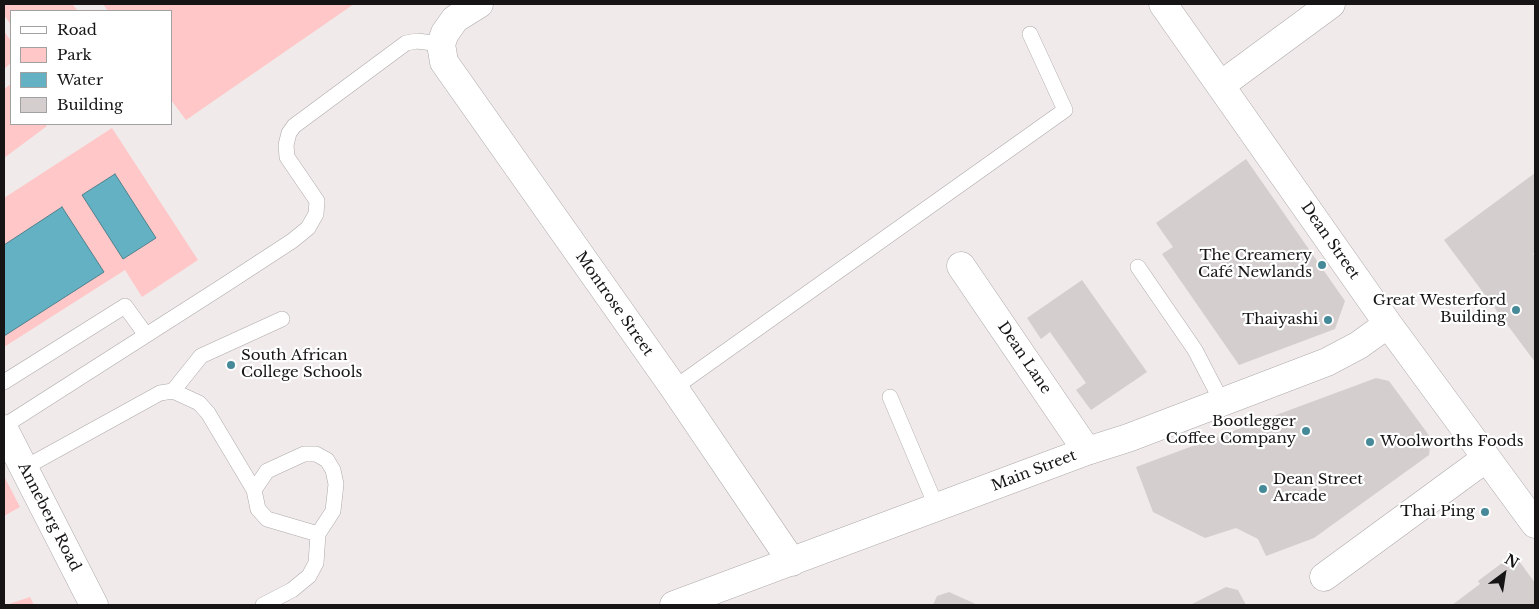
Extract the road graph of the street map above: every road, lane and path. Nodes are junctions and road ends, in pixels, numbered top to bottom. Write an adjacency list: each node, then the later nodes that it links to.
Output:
1 (479, 4): 5 (street)
2 (1163, 4): 6 (street, Dean Street)
3 (1331, 4): 6 (street)
4 (1030, 34): 13 (lane)
5 (441, 44): 11 (lane); 13 (street, Montrose Street)
6 (1221, 86): 10 (street, Dean Street)
7 (961, 266): 18 (street, Dean Lane)
8 (1138, 267): 16 (lane)
9 (282, 318): 14 (lane)
10 (1388, 324): 16 (street, Main Street); 19 (street, Dean Street)
11 (146, 335): 12 (lane); 17 (lane)
12 (4, 382)
13 (674, 388): 25 (street, Montrose Street)
14 (173, 391): 20 (lane); 21 (lane)
15 (890, 397): 22 (lane)
16 (1222, 402): 18 (street, Main Street)
17 (4, 428): 20 (street, Anneberg Road)
18 (1087, 451): 22 (street, Main Street)
19 (1486, 459): 23 (street, Dean Street); 26 (street)
20 (24, 468): 27 (street, Anneberg Road)
21 (254, 490): 24 (lane); 24 (lane)
22 (937, 508): 25 (street, Main Street)
23 (1535, 524)
24 (318, 534): 28 (lane)
25 (792, 562): 29 (street, Main Street)
26 (1324, 577)
27 (94, 605)
28 (262, 605)
29 (674, 605)

